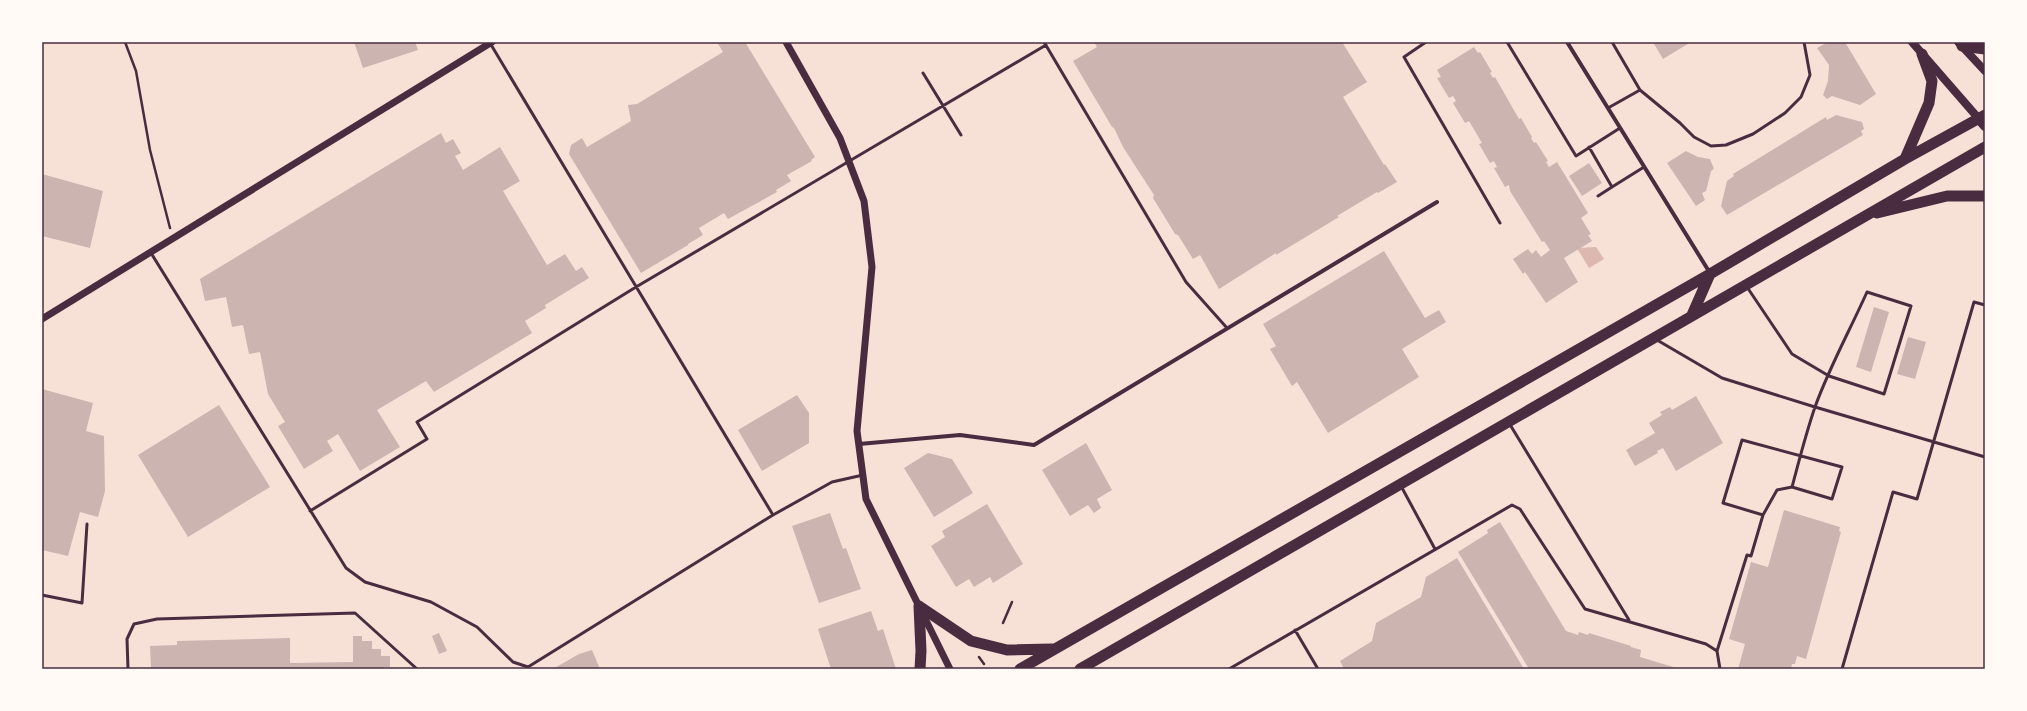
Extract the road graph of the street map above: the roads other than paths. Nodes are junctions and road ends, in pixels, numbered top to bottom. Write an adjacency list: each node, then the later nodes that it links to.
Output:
1 (786, 42): 24 (street)
2 (1426, 42): 31 (lane)
3 (1507, 42): 21 (lane)
4 (1567, 42): 17 (street)
5 (1612, 42): 15 (lane)
6 (1804, 42): 15 (lane)
7 (1912, 42): 12 (main road)
8 (491, 43): 32 (street); 35 (lane)
9 (1045, 43): 16 (lane); 39 (lane)
10 (1960, 44): 11 (highway); 13 (main road)
11 (1985, 49)
12 (1922, 54): 18 (main road); 23 (highway)
13 (1985, 71)
14 (923, 73): 16 (lane)
15 (1640, 90): 17 (lane)
16 (943, 105): 20 (lane); 24 (lane)
17 (1608, 108): 19 (street)
18 (1983, 120): 23 (highway)
19 (1620, 128): 21 (lane); 25 (street)
20 (961, 135)
21 (1589, 147): 26 (lane)
22 (1985, 147): 30 (highway)
23 (1905, 159): 33 (highway)
24 (850, 160): 35 (lane); 45 (street)
25 (1644, 167): 26 (lane); 33 (street)
26 (1612, 187): 27 (lane)
27 (1598, 196)
28 (1985, 196): 30 (highway)
29 (1437, 202): 39 (street)
30 (1865, 216): 34 (highway)
31 (1500, 223)
32 (150, 252): 38 (street); 51 (lane)
33 (1710, 274): 37 (highway); 60 (highway)
34 (1745, 284): 37 (highway); 41 (lane)
35 (636, 287): 51 (lane); 52 (lane)
36 (1985, 305): 44 (lane)
37 (1692, 315): 40 (highway)
38 (42, 318)
39 (1227, 328): 45 (street)
40 (1653, 338): 42 (lane); 43 (highway)
41 (1829, 376): 41 (lane); 42 (lane)
42 (1815, 407): 44 (lane); 46 (lane)
43 (1508, 422): 49 (highway); 58 (lane)
44 (1934, 442): 47 (lane); 71 (lane)
45 (859, 444): 48 (street)
46 (1801, 456): 50 (lane); 50 (lane); 53 (lane)
47 (1985, 457)
48 (863, 474): 52 (lane); 57 (street)
49 (1400, 484): 55 (lane); 67 (highway)
50 (1792, 487): 53 (lane)
51 (310, 511): 52 (lane)
52 (773, 515)
53 (1763, 515): 61 (lane)
54 (87, 524): 56 (lane)
55 (1435, 549): 58 (lane); 59 (lane)
56 (42, 595)
57 (919, 606): 60 (highway); 64 (highway); 65 (street)
58 (1629, 620): 61 (lane)
59 (1295, 630): 68 (lane); 69 (lane)
60 (1055, 649): 66 (highway)
61 (1717, 651): 70 (lane)
62 (128, 669): 63 (lane)
63 (417, 669)
64 (920, 669)
65 (950, 669)
66 (1020, 669)
67 (1080, 669)
68 (1229, 669)
69 (1318, 669)
70 (1720, 669)
71 (1842, 669)

